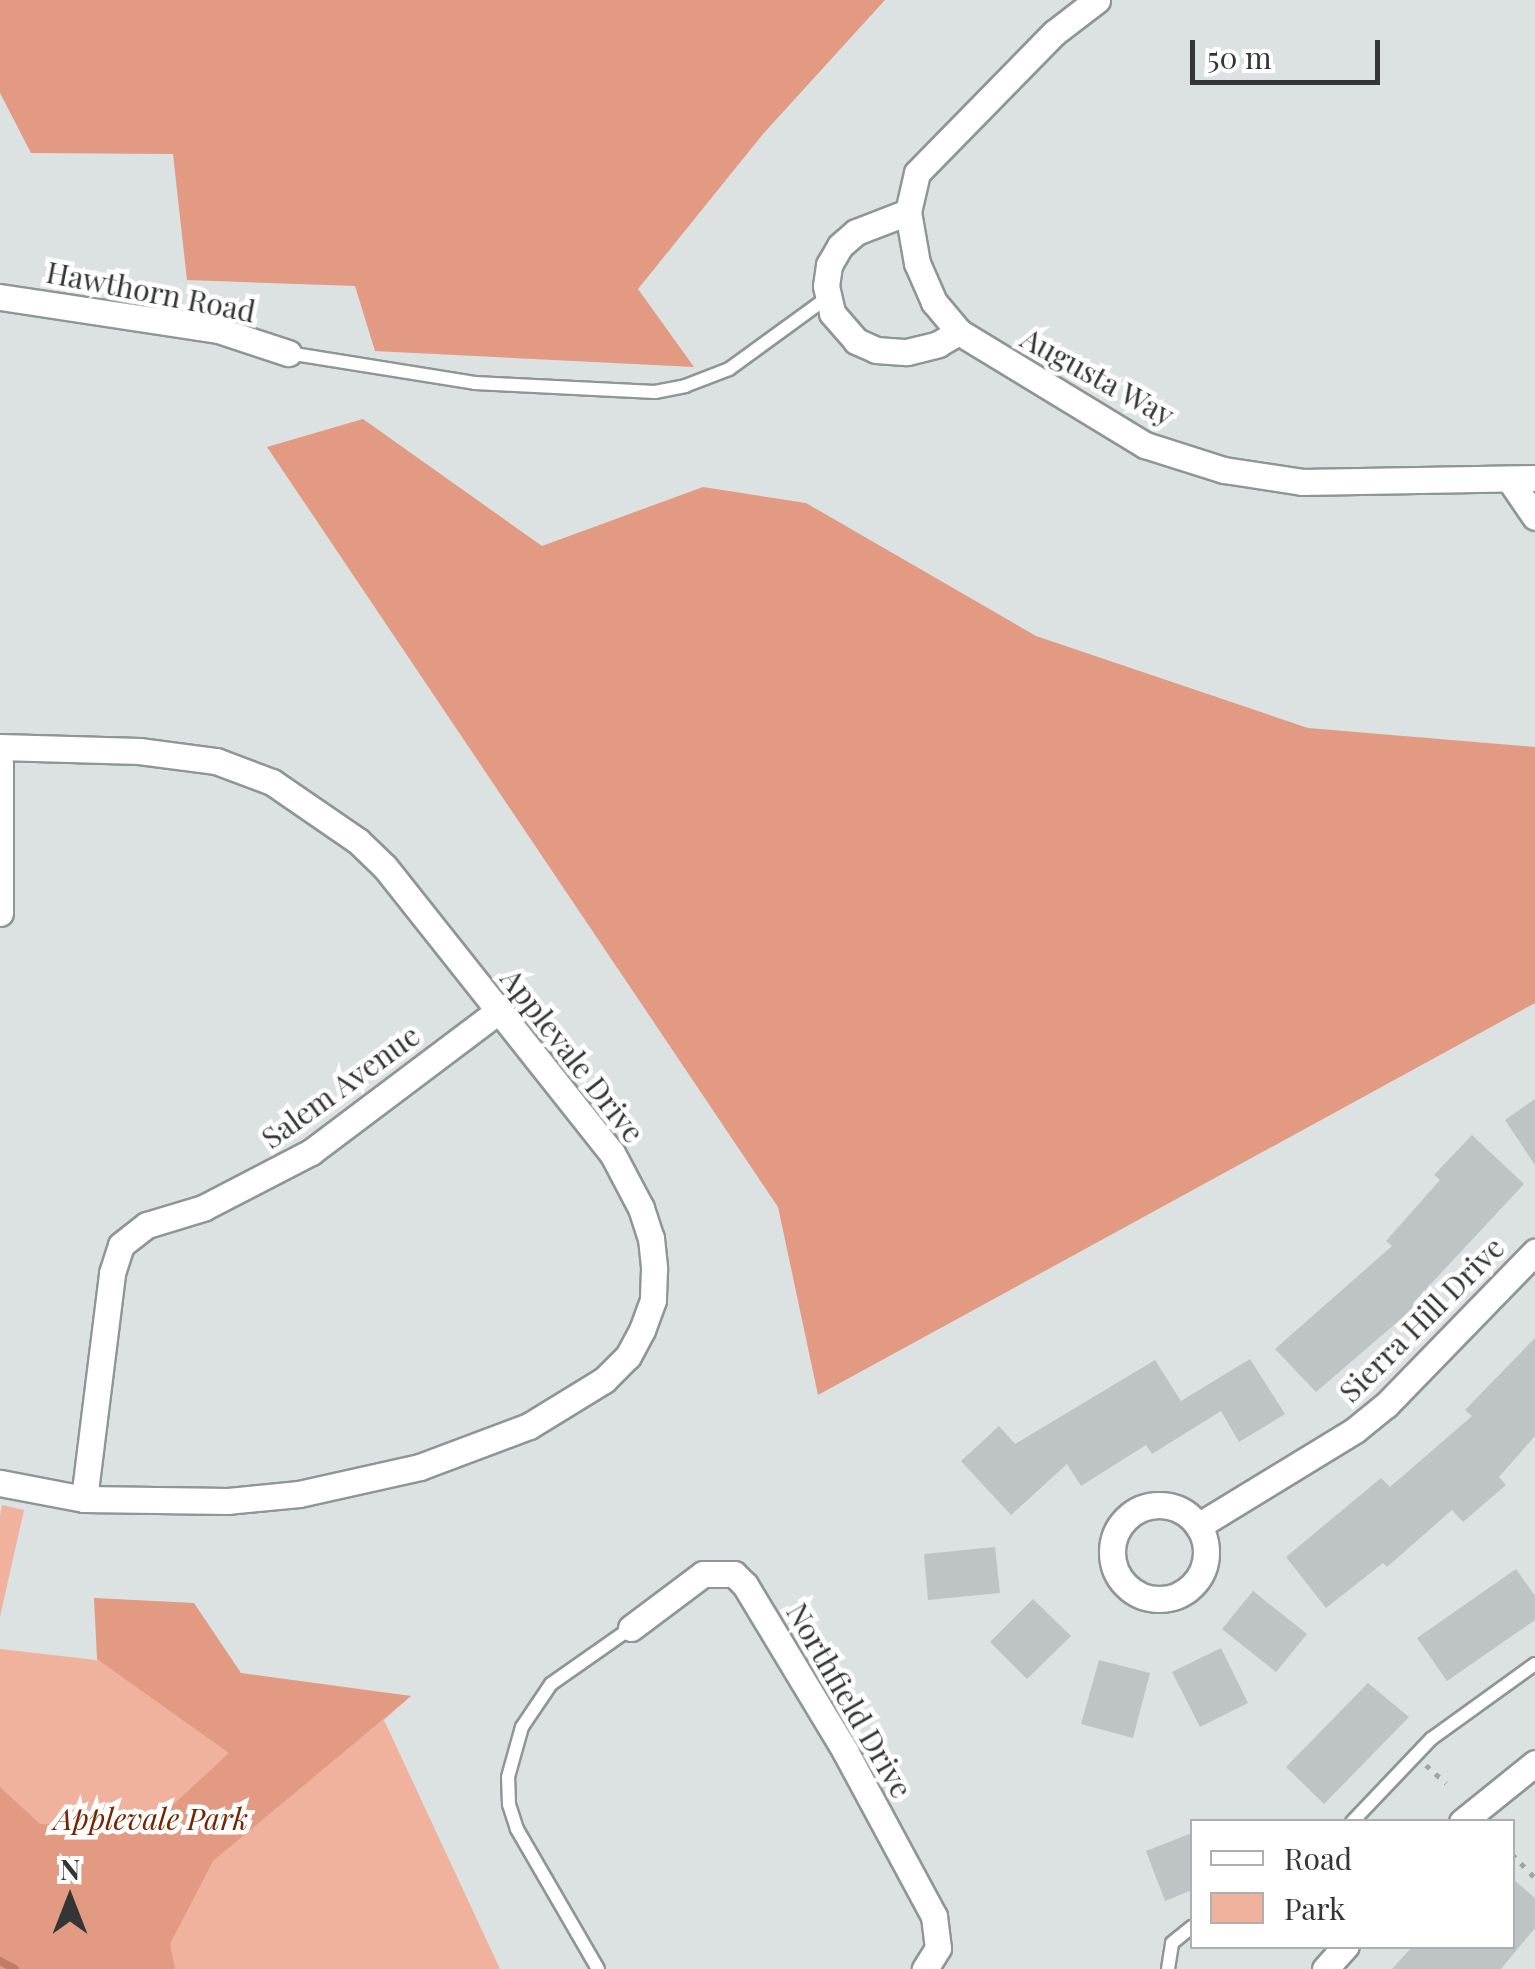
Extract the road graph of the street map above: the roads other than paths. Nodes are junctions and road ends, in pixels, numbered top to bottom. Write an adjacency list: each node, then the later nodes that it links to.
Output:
1 (1098, 0): 2 (street, Augusta Way)
2 (908, 212): 4 (street); 5 (street, Augusta Way)
3 (0, 297): 6 (street, Hawthorn Road)
4 (828, 297): 5 (street); 6 (lane)
5 (958, 332): 8 (street, Augusta Way)
6 (288, 353)
7 (1535, 478): 8 (street, Augusta Way)
8 (1509, 479): 9 (street)
9 (1535, 516)
10 (0, 747): 13 (street, Applevale Drive)
11 (0, 763): 12 (street)
12 (0, 914)
13 (498, 1011): 16 (street, Salem Avenue); 16 (street, Applevale Drive)
14 (1535, 1252): 17 (street, Sierra Hill Drive)
15 (0, 1482): 16 (street, Applevale Drive)
16 (84, 1499)
17 (1198, 1526)
18 (631, 1628): 25 (lane); 26 (street, Northfield Drive)
19 (1535, 1664): 21 (lane)
20 (1535, 1763): 22 (street)
21 (1355, 1819)
22 (1466, 1819)
23 (1190, 1929): 27 (lane)
24 (1343, 1949): 28 (street)
25 (598, 1969)
26 (925, 1969)
27 (1168, 1969)
28 (1325, 1969)

